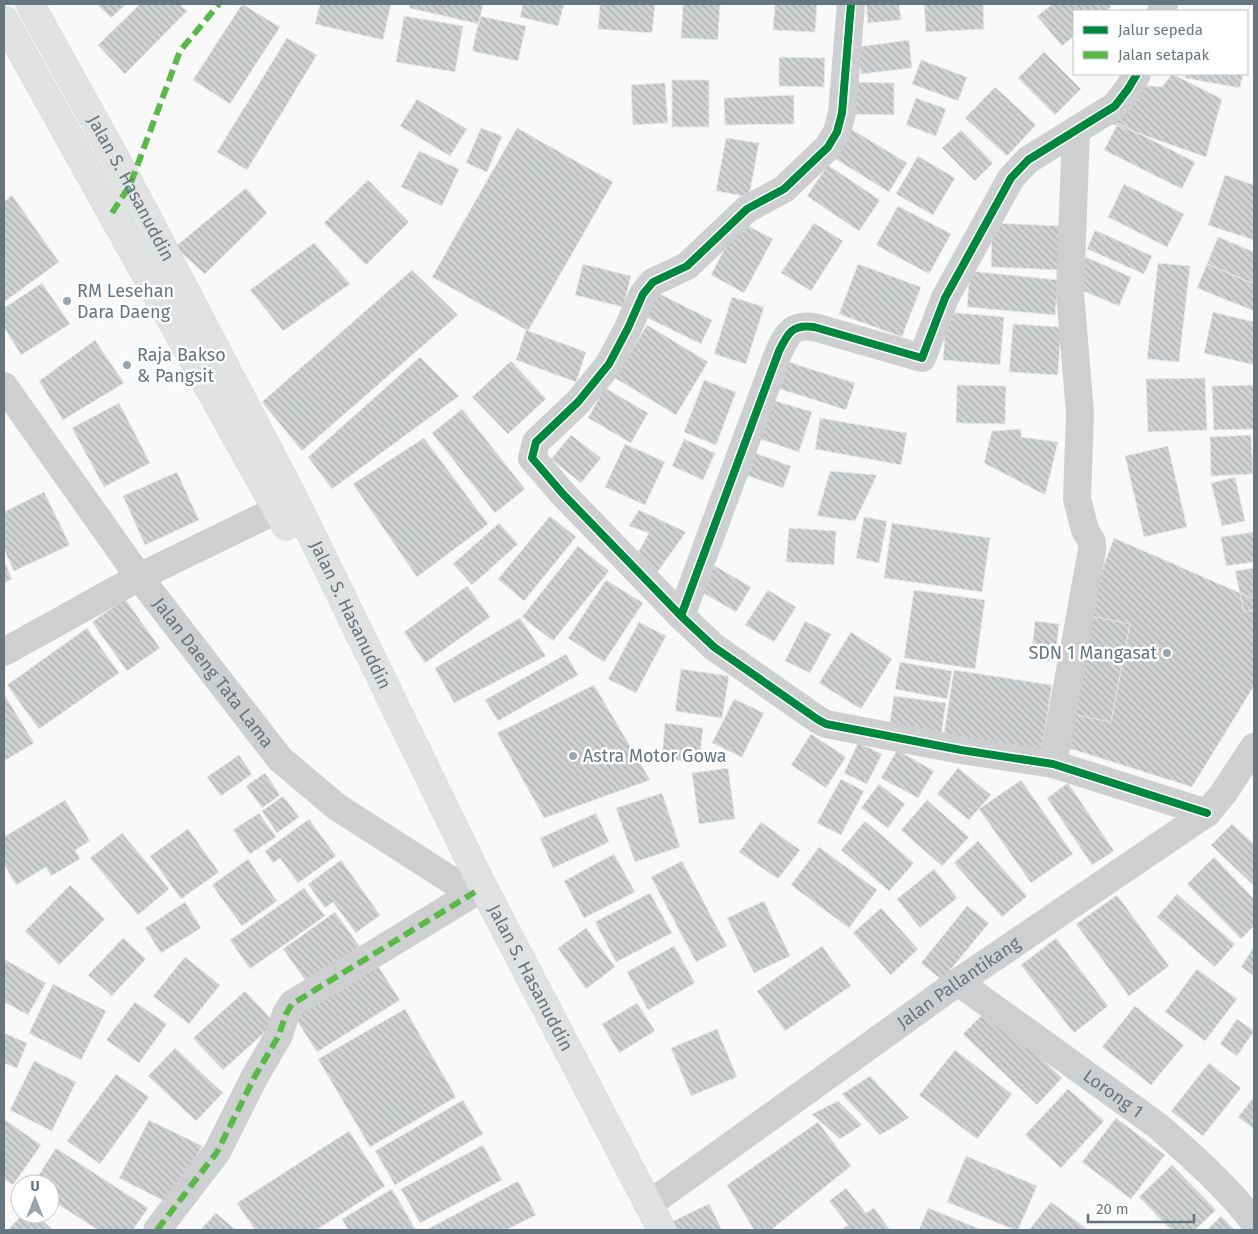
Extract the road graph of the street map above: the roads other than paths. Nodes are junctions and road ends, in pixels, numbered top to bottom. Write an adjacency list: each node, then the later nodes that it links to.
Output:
1 (30, 4): 7 (highway, Jalan S. Hasanuddin)
2 (851, 4): 9 (street)
3 (4, 20): 7 (highway, Jalan S. Hasanuddin)
4 (1136, 75): 5 (street)
5 (1076, 130): 9 (street); 12 (street)
6 (4, 386): 8 (street, Jalan Daeng Tata Lama)
7 (287, 506): 8 (street); 14 (highway, Jalan S. Hasanuddin)
8 (139, 577): 10 (street); 14 (street, Jalan Daeng Tata Lama)
9 (680, 616): 12 (street)
10 (4, 652)
11 (1254, 747): 13 (street, Jalan Pallantikang)
12 (1053, 764): 13 (street)
13 (1207, 812): 15 (street, Jalan Pallantikang)
14 (475, 889): 16 (highway, Jalan S. Hasanuddin); 19 (street)
15 (958, 982): 17 (street, Jalan Pallantikang); 18 (street, Lorong 1)
16 (562, 1058): 17 (highway, Jalan S. Hasanuddin); 20 (highway, Jalan S. Hasanuddin)
17 (648, 1205): 21 (highway, Jalan S. Hasanuddin)
18 (1254, 1222)
19 (157, 1230)
20 (640, 1230)
21 (662, 1230)

